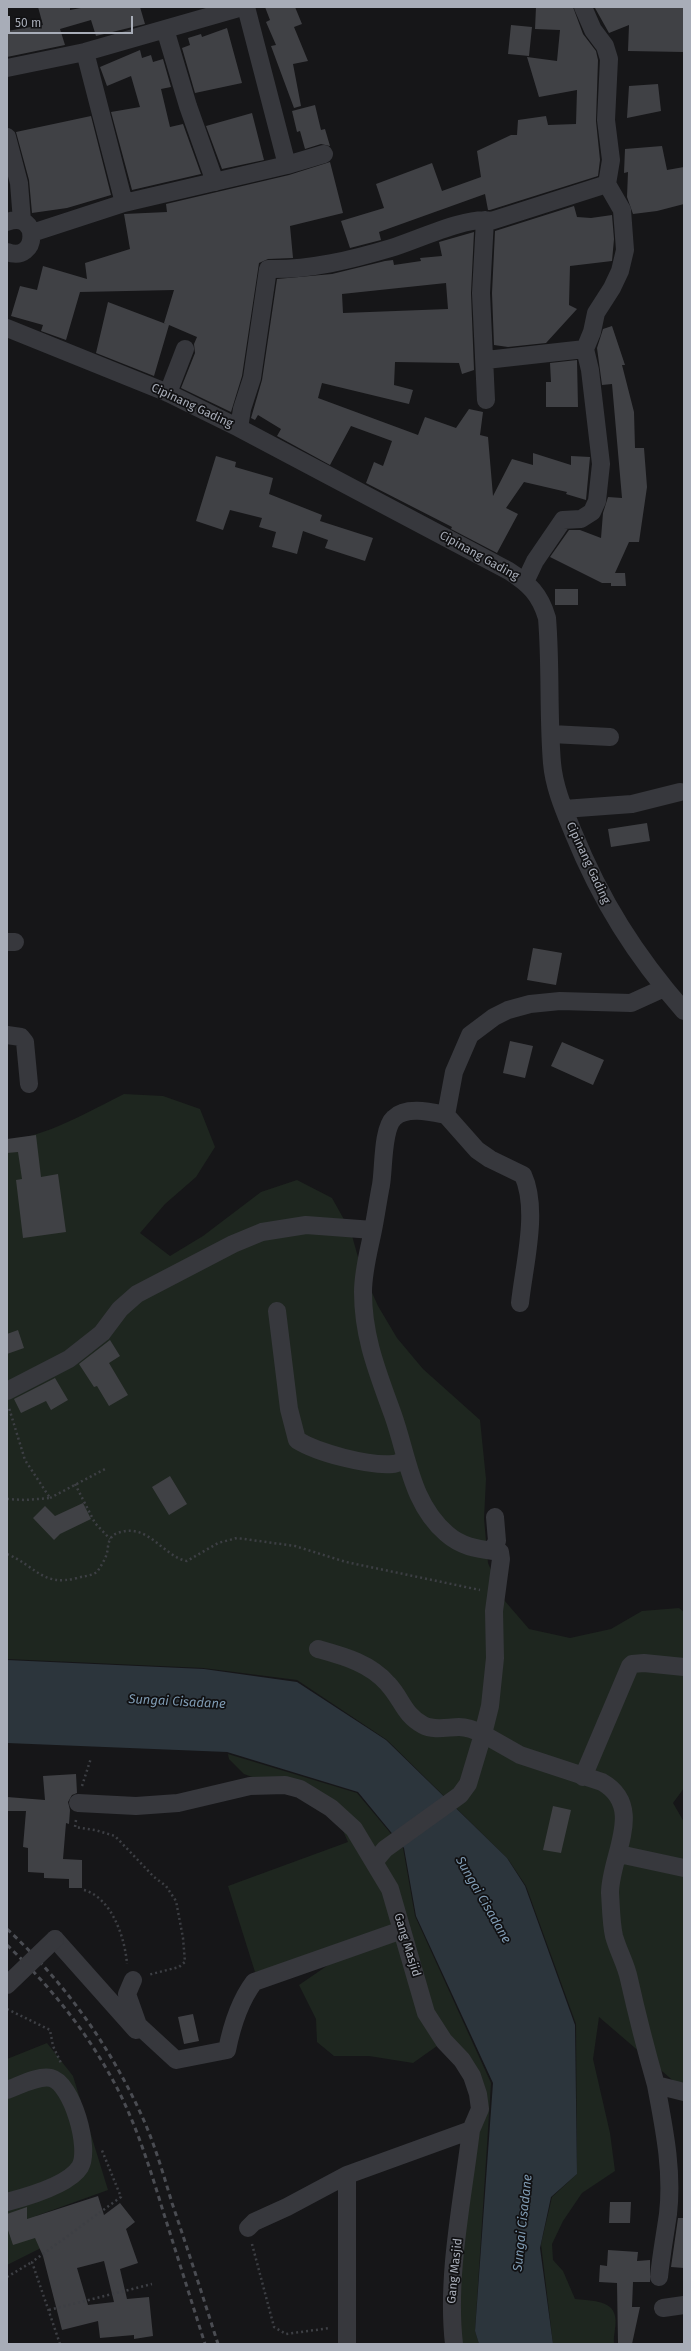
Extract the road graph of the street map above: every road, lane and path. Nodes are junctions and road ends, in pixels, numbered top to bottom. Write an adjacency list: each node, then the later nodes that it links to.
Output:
1 (242, 7): 4 (street)
2 (246, 7): 9 (street)
3 (583, 7): 11 (street)
4 (165, 29): 5 (street); 10 (street)
5 (86, 52): 6 (street); 12 (street)
6 (7, 68)
7 (7, 137): 14 (street)
8 (324, 154): 9 (street)
9 (287, 165): 10 (street)
10 (215, 182): 12 (street)
11 (607, 184): 13 (street); 18 (street)
12 (124, 203): 14 (street)
13 (485, 220): 19 (street); 22 (street)
14 (20, 225): 15 (street)
15 (7, 256)
16 (7, 328): 20 (street, Cipinang Gading)
17 (186, 349): 20 (street)
18 (585, 349): 19 (street); 23 (street)
19 (486, 360): 21 (street)
20 (168, 393): 22 (street, Cipinang Gading)
21 (486, 400)
22 (239, 428): 23 (street, Cipinang Gading)
23 (525, 582): 24 (street, Cipinang Gading)
24 (551, 734): 25 (street); 27 (street, Cipinang Gading)
25 (610, 737)
26 (680, 792): 27 (street)
27 (564, 809): 28 (street, Cipinang Gading)
28 (664, 988): 29 (street, Cipinang Gading); 32 (street)
29 (684, 1011)
30 (7, 1035): 31 (street)
31 (28, 1084)
32 (446, 1115): 33 (street); 34 (street)
33 (373, 1230): 36 (street); 37 (street)
34 (520, 1303)
35 (277, 1311): 37 (street)
36 (7, 1398): 40 (path)
37 (404, 1460): 44 (street)
38 (107, 1468): 39 (path)
39 (75, 1484): 40 (path); 43 (path)
40 (50, 1498): 41 (path)
41 (7, 1499)
42 (495, 1517): 44 (street)
43 (110, 1539): 45 (path); 46 (path)
44 (500, 1552): 46 (street)
45 (7, 1554)
46 (497, 1593): 49 (street)
47 (318, 1649): 49 (street)
48 (684, 1667): 51 (street)
49 (483, 1734): 51 (street); 54 (street)
50 (91, 1758): 52 (path)
51 (583, 1777): 53 (street)
52 (78, 1803): 54 (street, Gang Masjid); 58 (path)
53 (619, 1854): 55 (street); 61 (street)
54 (380, 1856): 57 (street, Gang Masjid)
55 (684, 1868)
56 (84, 1890): 58 (path)
57 (402, 1930): 60 (street); 64 (street, Gang Masjid)
58 (133, 1980): 60 (street)
59 (7, 1985): 60 (street, bridge)
60 (176, 2060)
61 (656, 2086): 63 (street); 70 (street)
62 (7, 2090): 66 (street)
63 (684, 2092)
64 (471, 2130): 65 (street); 77 (street, Gang Masjid)
65 (348, 2175): 67 (street); 75 (street)
66 (7, 2202)
67 (248, 2228): 75 (path)
68 (32, 2262): 69 (path)
69 (7, 2276)
70 (659, 2277)
71 (152, 2284): 74 (path)
72 (684, 2306): 73 (street)
73 (663, 2308)
74 (49, 2310)
75 (347, 2325): 76 (street)
76 (347, 2344)
77 (454, 2344)

